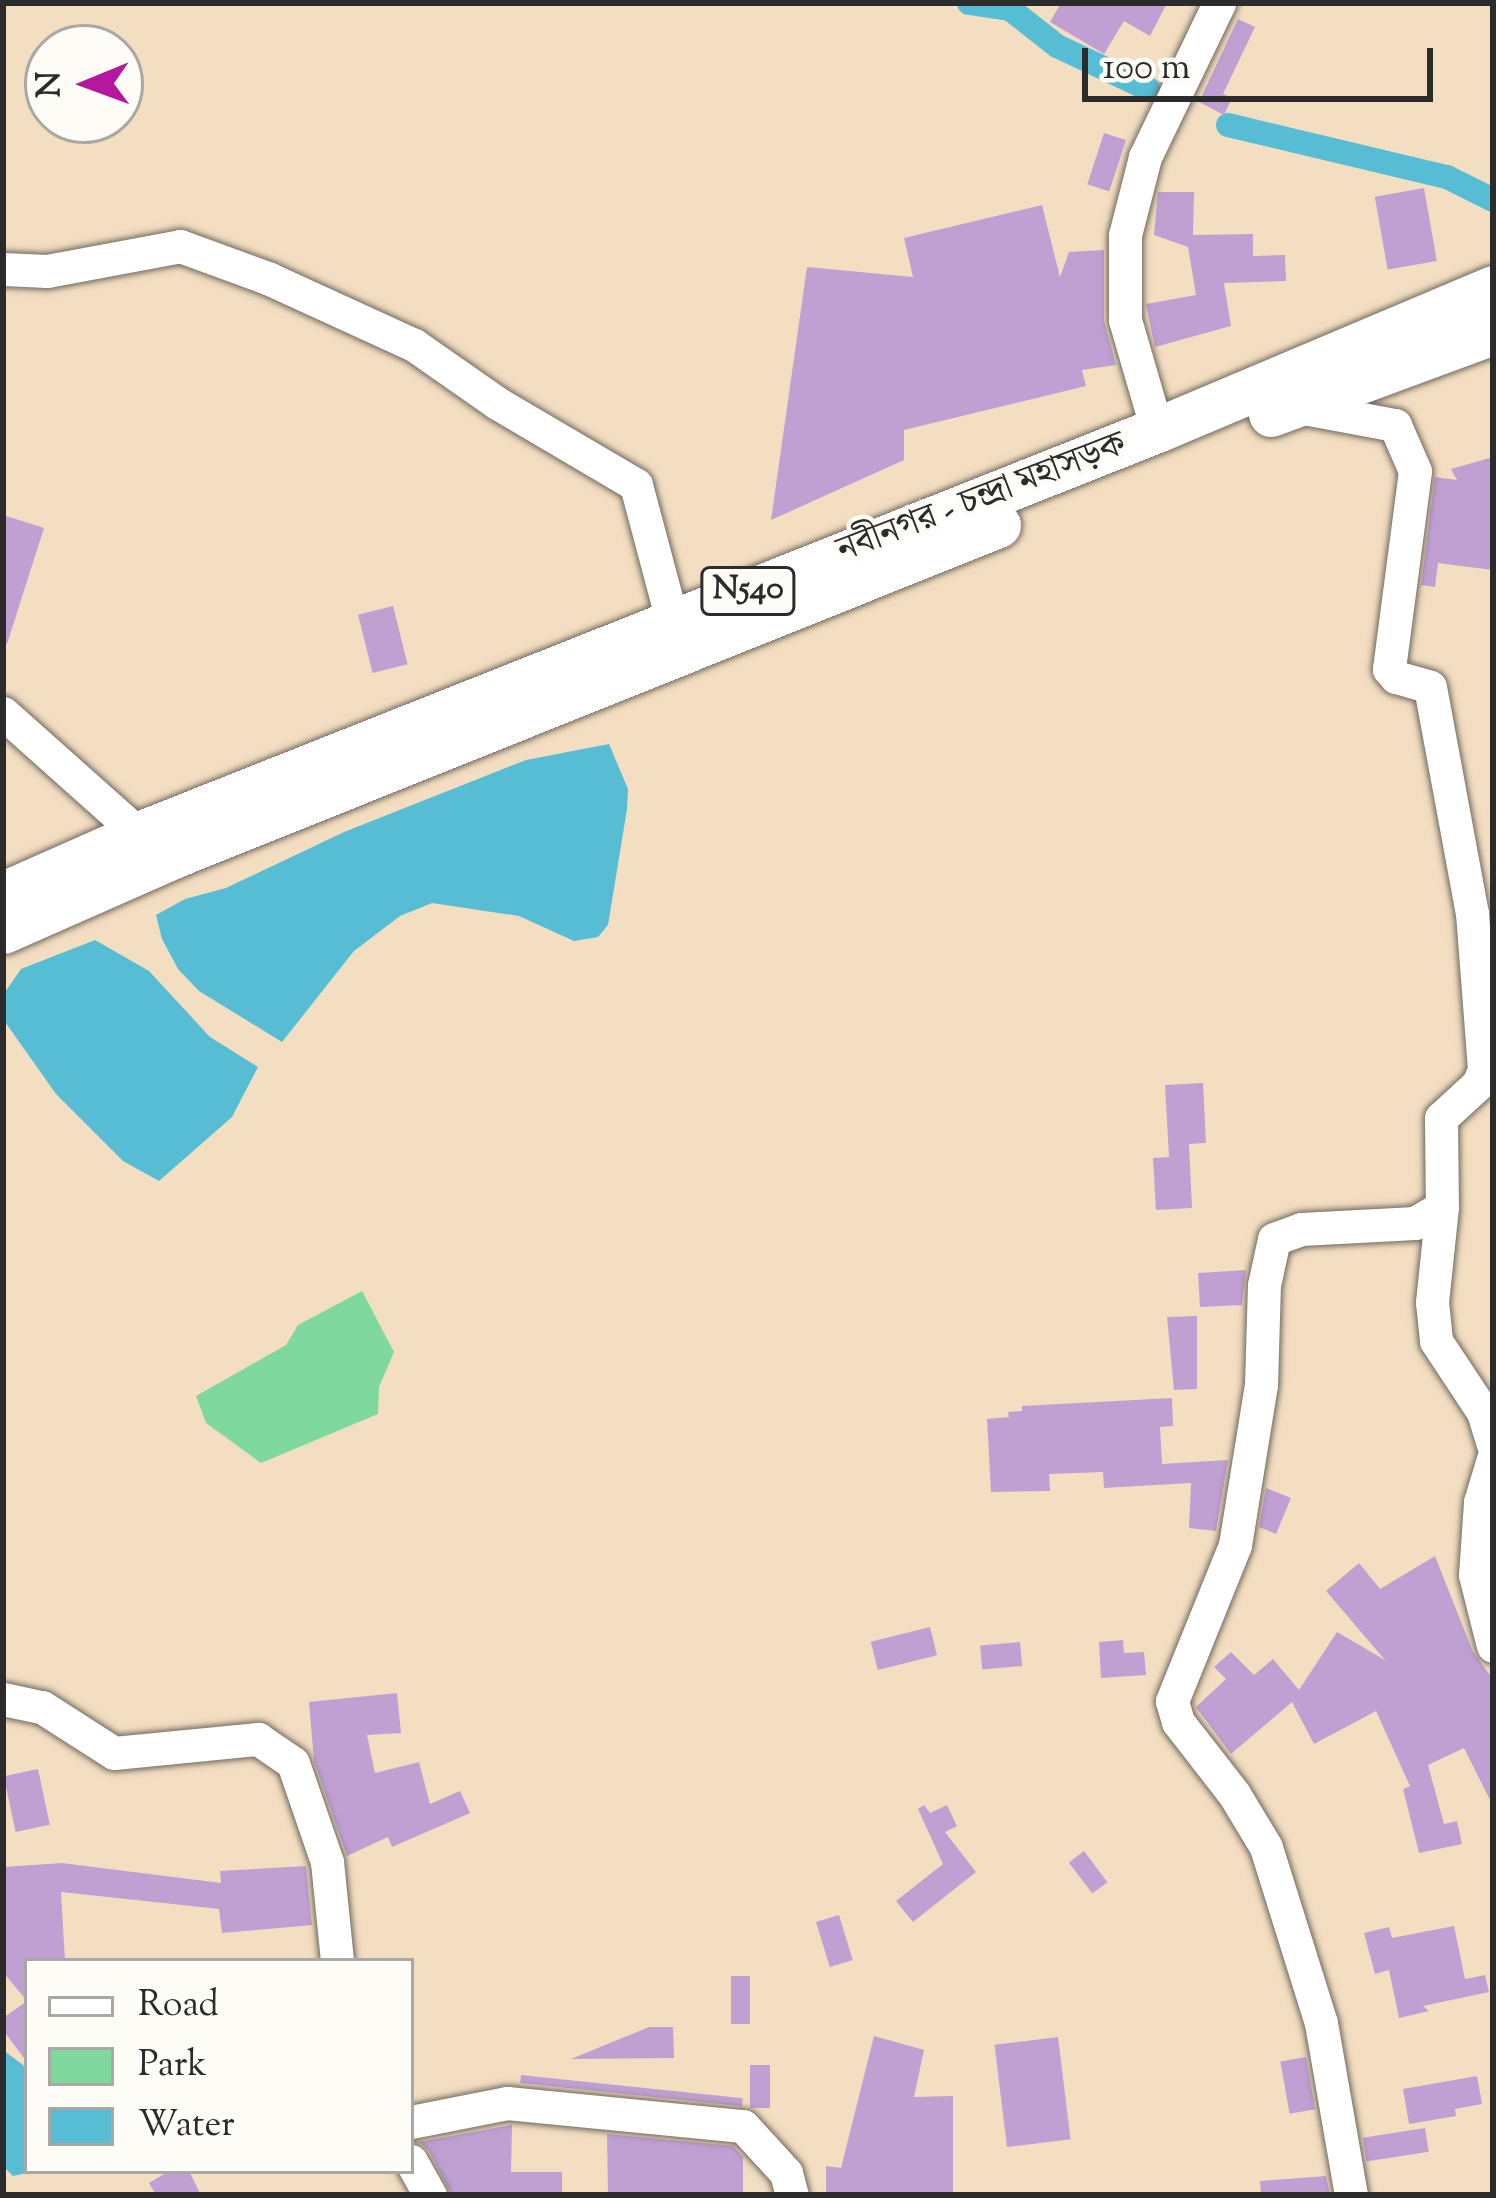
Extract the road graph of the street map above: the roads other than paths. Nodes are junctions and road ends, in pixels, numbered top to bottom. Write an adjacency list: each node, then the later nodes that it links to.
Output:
1 (1219, 3): 6 (street)
2 (3, 269): 8 (street)
3 (1493, 288): 6 (highway, নবীনগর - চন্দ্রা মহাসড়ক / N540)
4 (1493, 332): 5 (highway, নবীনগর - চন্দ্রা মহাসড়ক / N540)
5 (1291, 406): 7 (highway, নবীনগর - চন্দ্রা মহাসড়ক / N540); 13 (street)
6 (1157, 430): 7 (highway, নবীনগর - চন্দ্রা মহাসড়ক / N540)
7 (802, 588): 8 (highway, নবীনগর - চন্দ্রা মহাসড়ক / N540); 12 (highway, নবীনগর - চন্দ্রা মহাসড়ক / N540)
8 (673, 620): 10 (highway, নবীনগর - চন্দ্রা মহাসড়ক / N540)
9 (3, 713): 10 (street)
10 (139, 834): 11 (highway, নবীনগর - চন্দ্রা মহাসড়ক / N540)
11 (3, 894)
12 (3, 931)
13 (1442, 1207): 14 (street); 23 (street)
14 (1493, 1445)
15 (1493, 1459): 16 (street)
16 (1493, 1646)
17 (3, 1699): 18 (street)
18 (337, 1958)
19 (414, 2121): 22 (street)
20 (414, 2166): 21 (street)
21 (430, 2195)
22 (792, 2195)
23 (1351, 2195)

